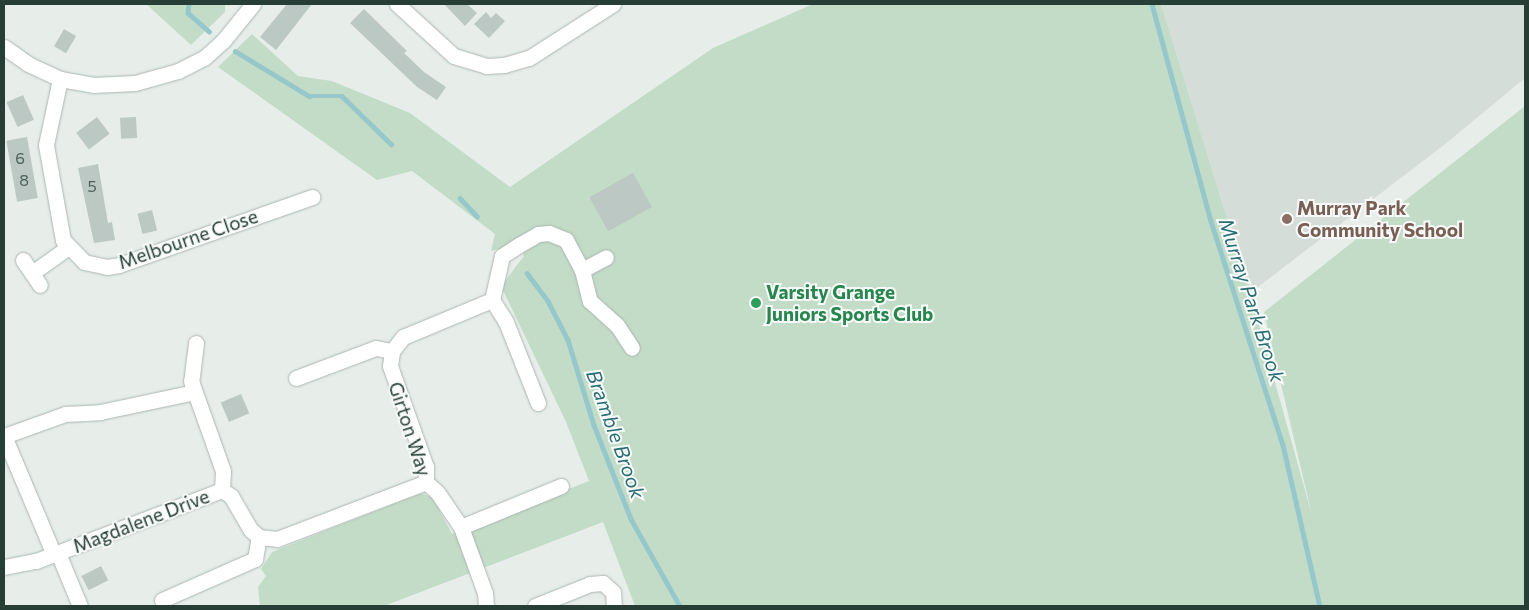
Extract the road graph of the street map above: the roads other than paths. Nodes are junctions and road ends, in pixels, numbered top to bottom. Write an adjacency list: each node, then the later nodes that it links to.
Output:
1 (397, 4): 2 (street)
2 (613, 4)
3 (248, 5): 5 (street)
4 (4, 46): 5 (street)
5 (60, 78): 7 (street)
6 (312, 197): 7 (street, Melbourne Close)
7 (67, 248): 9 (street)
8 (606, 257): 10 (street)
9 (23, 260)
10 (582, 270): 11 (street); 13 (street)
11 (492, 300): 14 (street); 17 (street)
12 (196, 343): 16 (street)
13 (632, 348)
14 (392, 351): 15 (street); 19 (street, Girton Way)
15 (296, 378)
16 (194, 392): 18 (street); 21 (street)
17 (538, 403)
18 (4, 436): 24 (street)
19 (426, 482): 22 (street, Girton Way); 23 (street)
20 (561, 486): 22 (street)
21 (222, 490): 23 (street, Magdalene Drive); 24 (street, Magdalene Drive)
22 (461, 527): 28 (street, Girton Way)
23 (260, 537): 26 (street)
24 (56, 554): 25 (street, Magdalene Drive); 27 (street)
25 (4, 567)
26 (162, 600)
27 (80, 606)
28 (486, 606)
29 (534, 606): 30 (street)
30 (614, 606)

